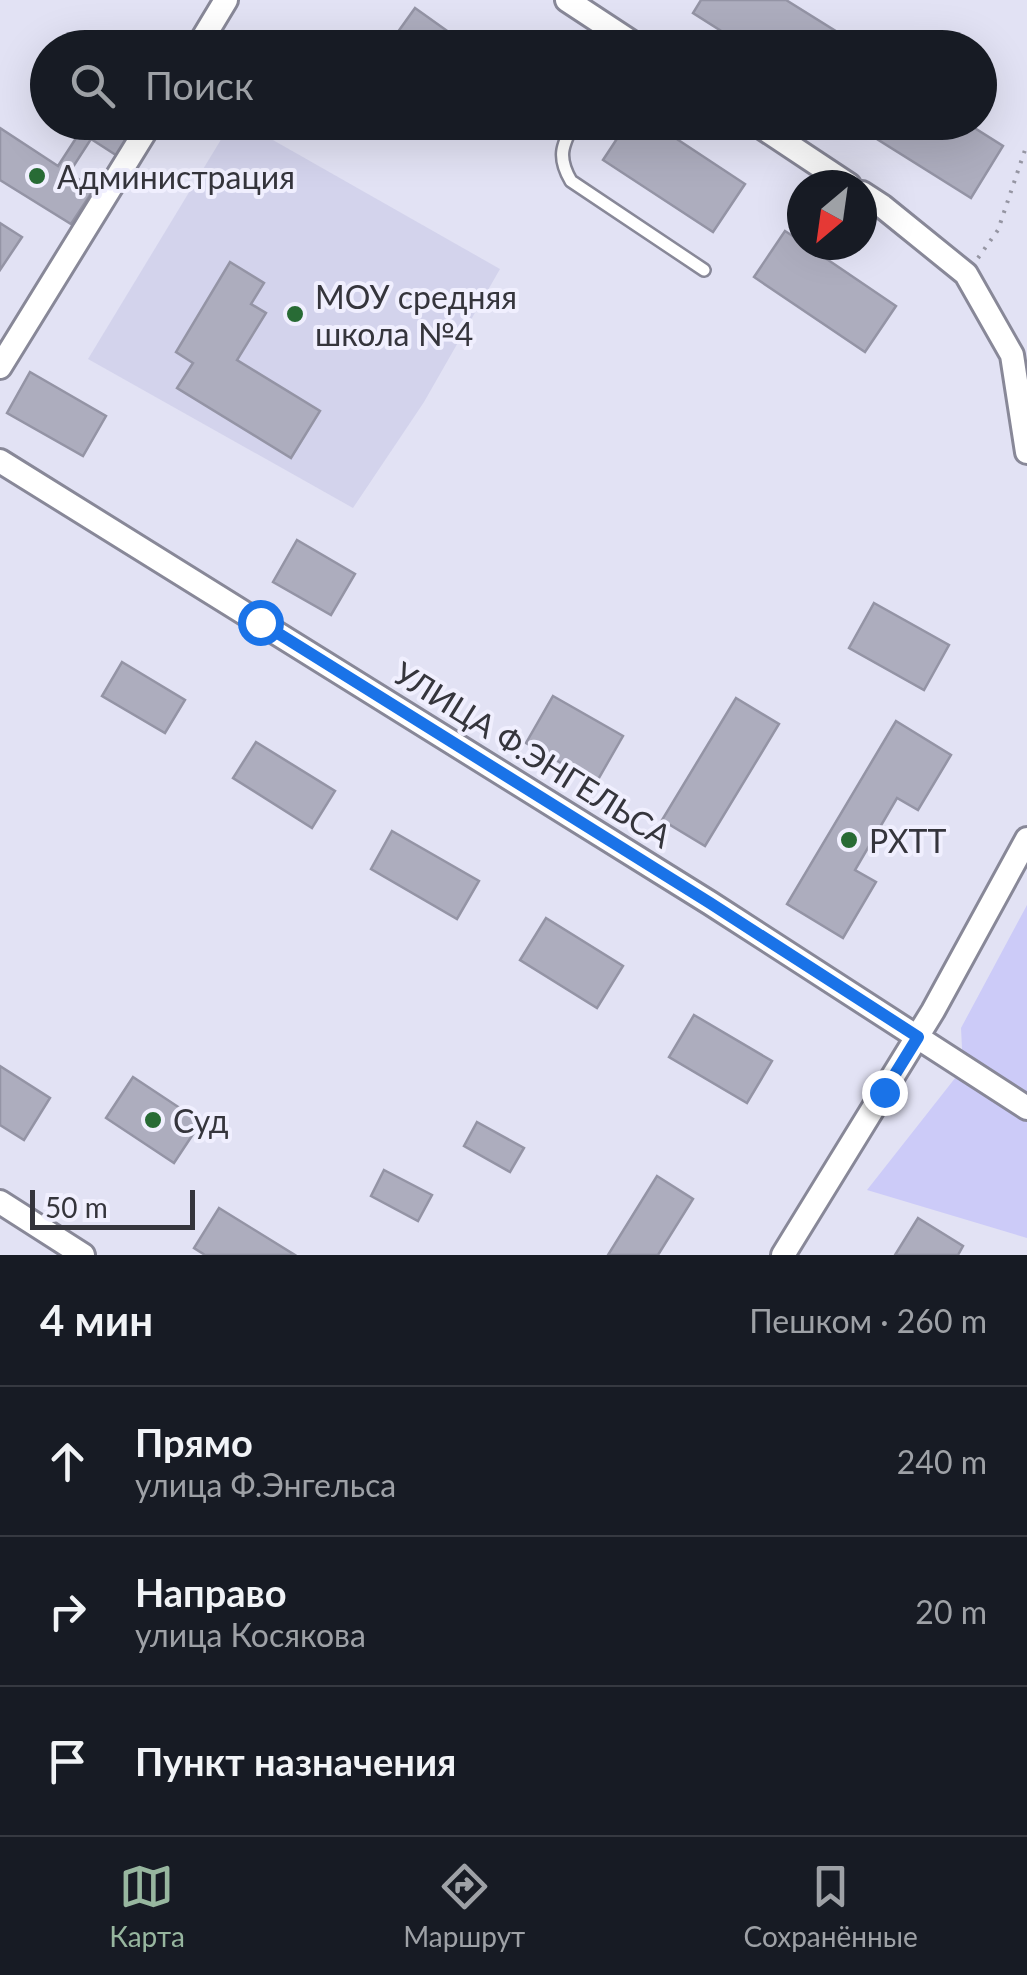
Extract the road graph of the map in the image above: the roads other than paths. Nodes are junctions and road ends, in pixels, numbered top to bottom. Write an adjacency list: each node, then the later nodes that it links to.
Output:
1 (226, 0): 3 (street)
2 (567, 0): 4 (street)
3 (208, 30)
4 (609, 30)
5 (140, 140): 11 (street)
6 (565, 140): 10 (lane)
7 (781, 140): 8 (street)
8 (827, 170)
9 (877, 203): 12 (street)
10 (704, 270)
11 (0, 367)
12 (1027, 452)
13 (0, 461): 15 (street, УЛИЦА Ф.ЭНГЕЛЬСА)
14 (1027, 839): 15 (street)
15 (918, 1037): 16 (street, УЛИЦА Ф.ЭНГЕЛЬСА); 19 (street)
16 (1027, 1108)
17 (0, 1202): 18 (street)
18 (82, 1255)
19 (783, 1255)

